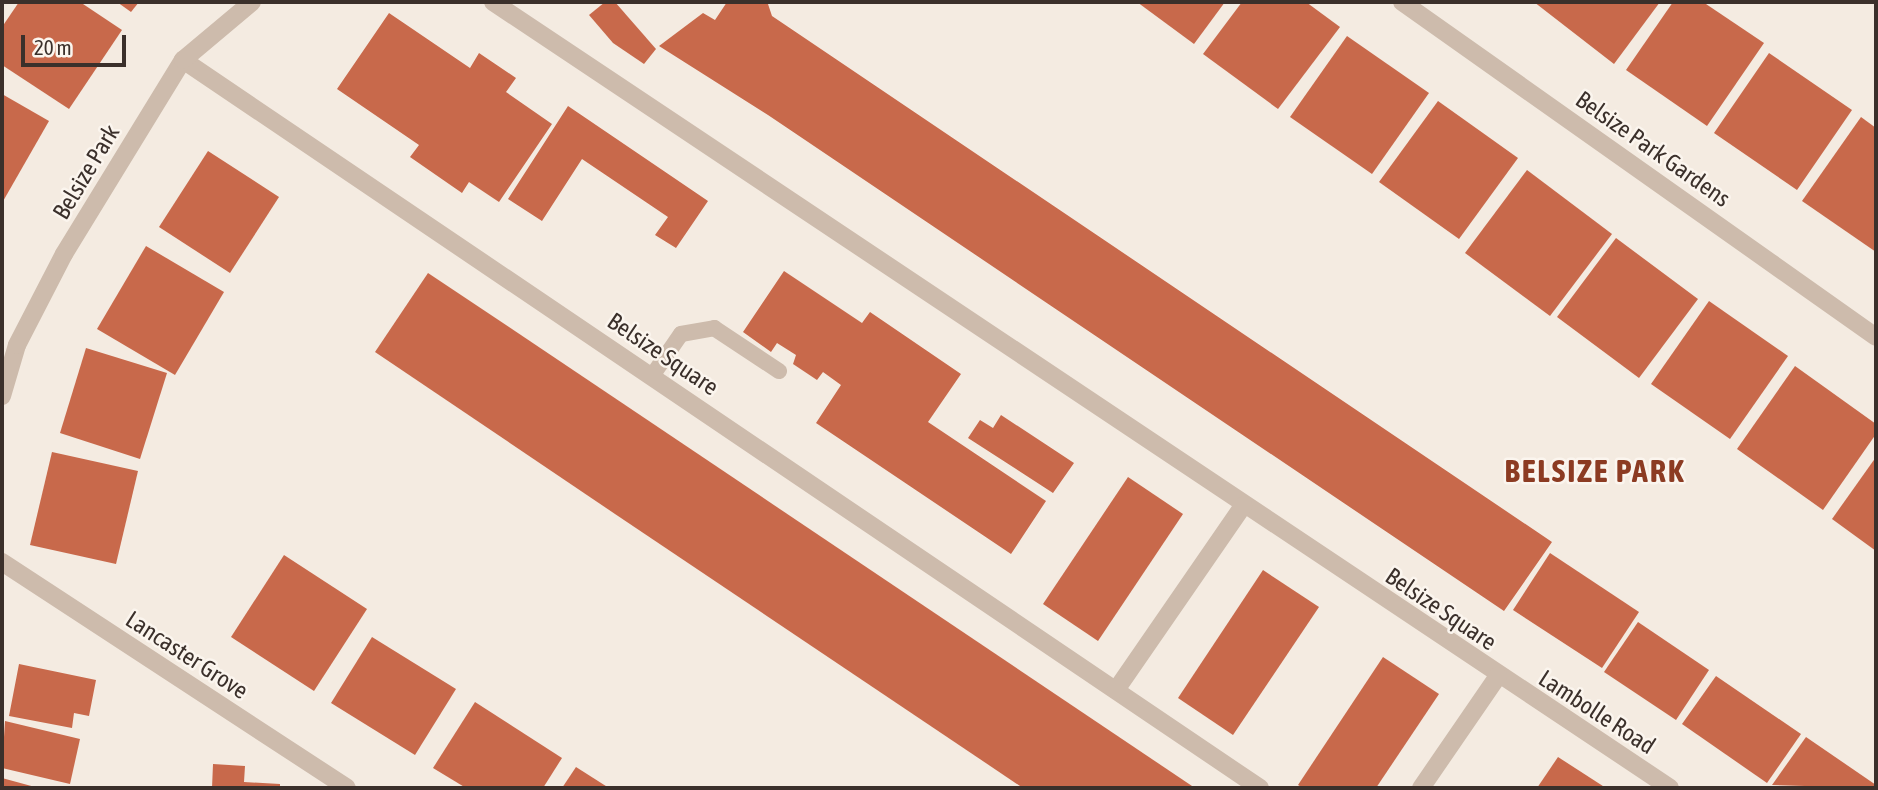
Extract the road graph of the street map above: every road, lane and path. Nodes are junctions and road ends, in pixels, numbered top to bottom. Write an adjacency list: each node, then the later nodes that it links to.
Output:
1 (252, 2): 4 (street, Belsize Park)
2 (493, 2): 9 (street, Belsize Square)
3 (1402, 2): 5 (street, Belsize Park Gardens)
4 (183, 60): 7 (street, Belsize Square); 8 (street, Belsize Park)
5 (1876, 337)
6 (779, 371): 7 (lane)
7 (652, 376): 12 (street, Belsize Square)
8 (2, 396)
9 (1244, 506): 11 (street, Belsize Square); 12 (street)
10 (2, 562): 13 (street, Lancaster Grove)
11 (1499, 676): 15 (street, Belsize Square); 16 (street, Lambolle Road)
12 (1116, 690): 14 (street, Belsize Square)
13 (347, 788)
14 (1259, 788)
15 (1421, 788)
16 (1670, 788)

